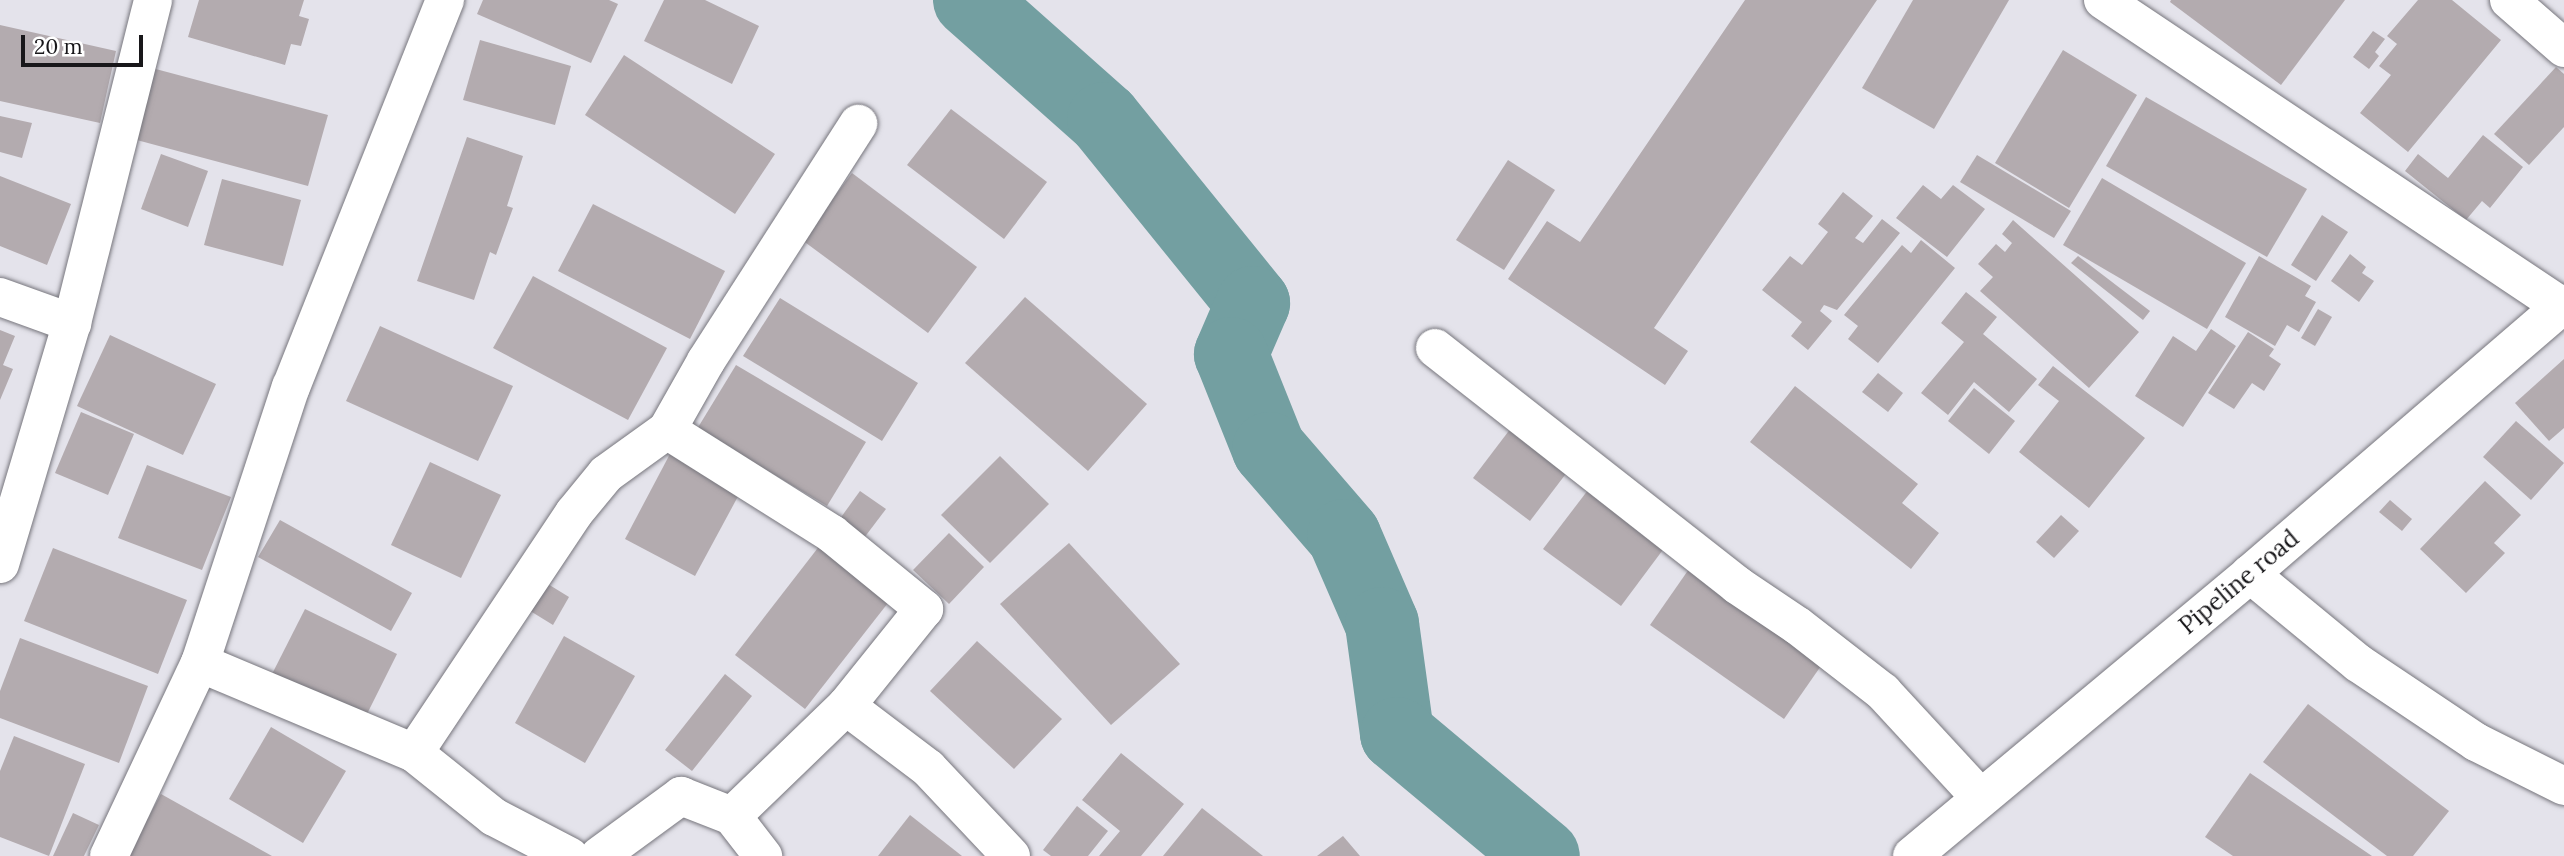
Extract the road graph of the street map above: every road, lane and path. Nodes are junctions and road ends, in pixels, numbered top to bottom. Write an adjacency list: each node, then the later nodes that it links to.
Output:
1 (153, 0): 9 (street)
2 (445, 0): 14 (street)
3 (2103, 0): 8 (street)
4 (2509, 0): 5 (street)
5 (2564, 48)
6 (858, 124): 11 (street)
7 (0, 297): 9 (street)
8 (2563, 305): 13 (street, Pipeline road)
9 (72, 323): 12 (street)
10 (1435, 348): 18 (street)
11 (667, 430): 15 (street); 16 (street)
12 (0, 564)
13 (2250, 574): 17 (street); 18 (street, Pipeline road)
14 (200, 663): 16 (street); 20 (street)
15 (846, 706): 19 (street); 24 (street)
16 (414, 753): 21 (street)
17 (2564, 786)
18 (1980, 797): 25 (street, Pipeline road)
19 (732, 816): 22 (street); 23 (street)
20 (108, 856)
21 (569, 856)
22 (599, 856)
23 (763, 856)
24 (1011, 856)
25 (1912, 856)

